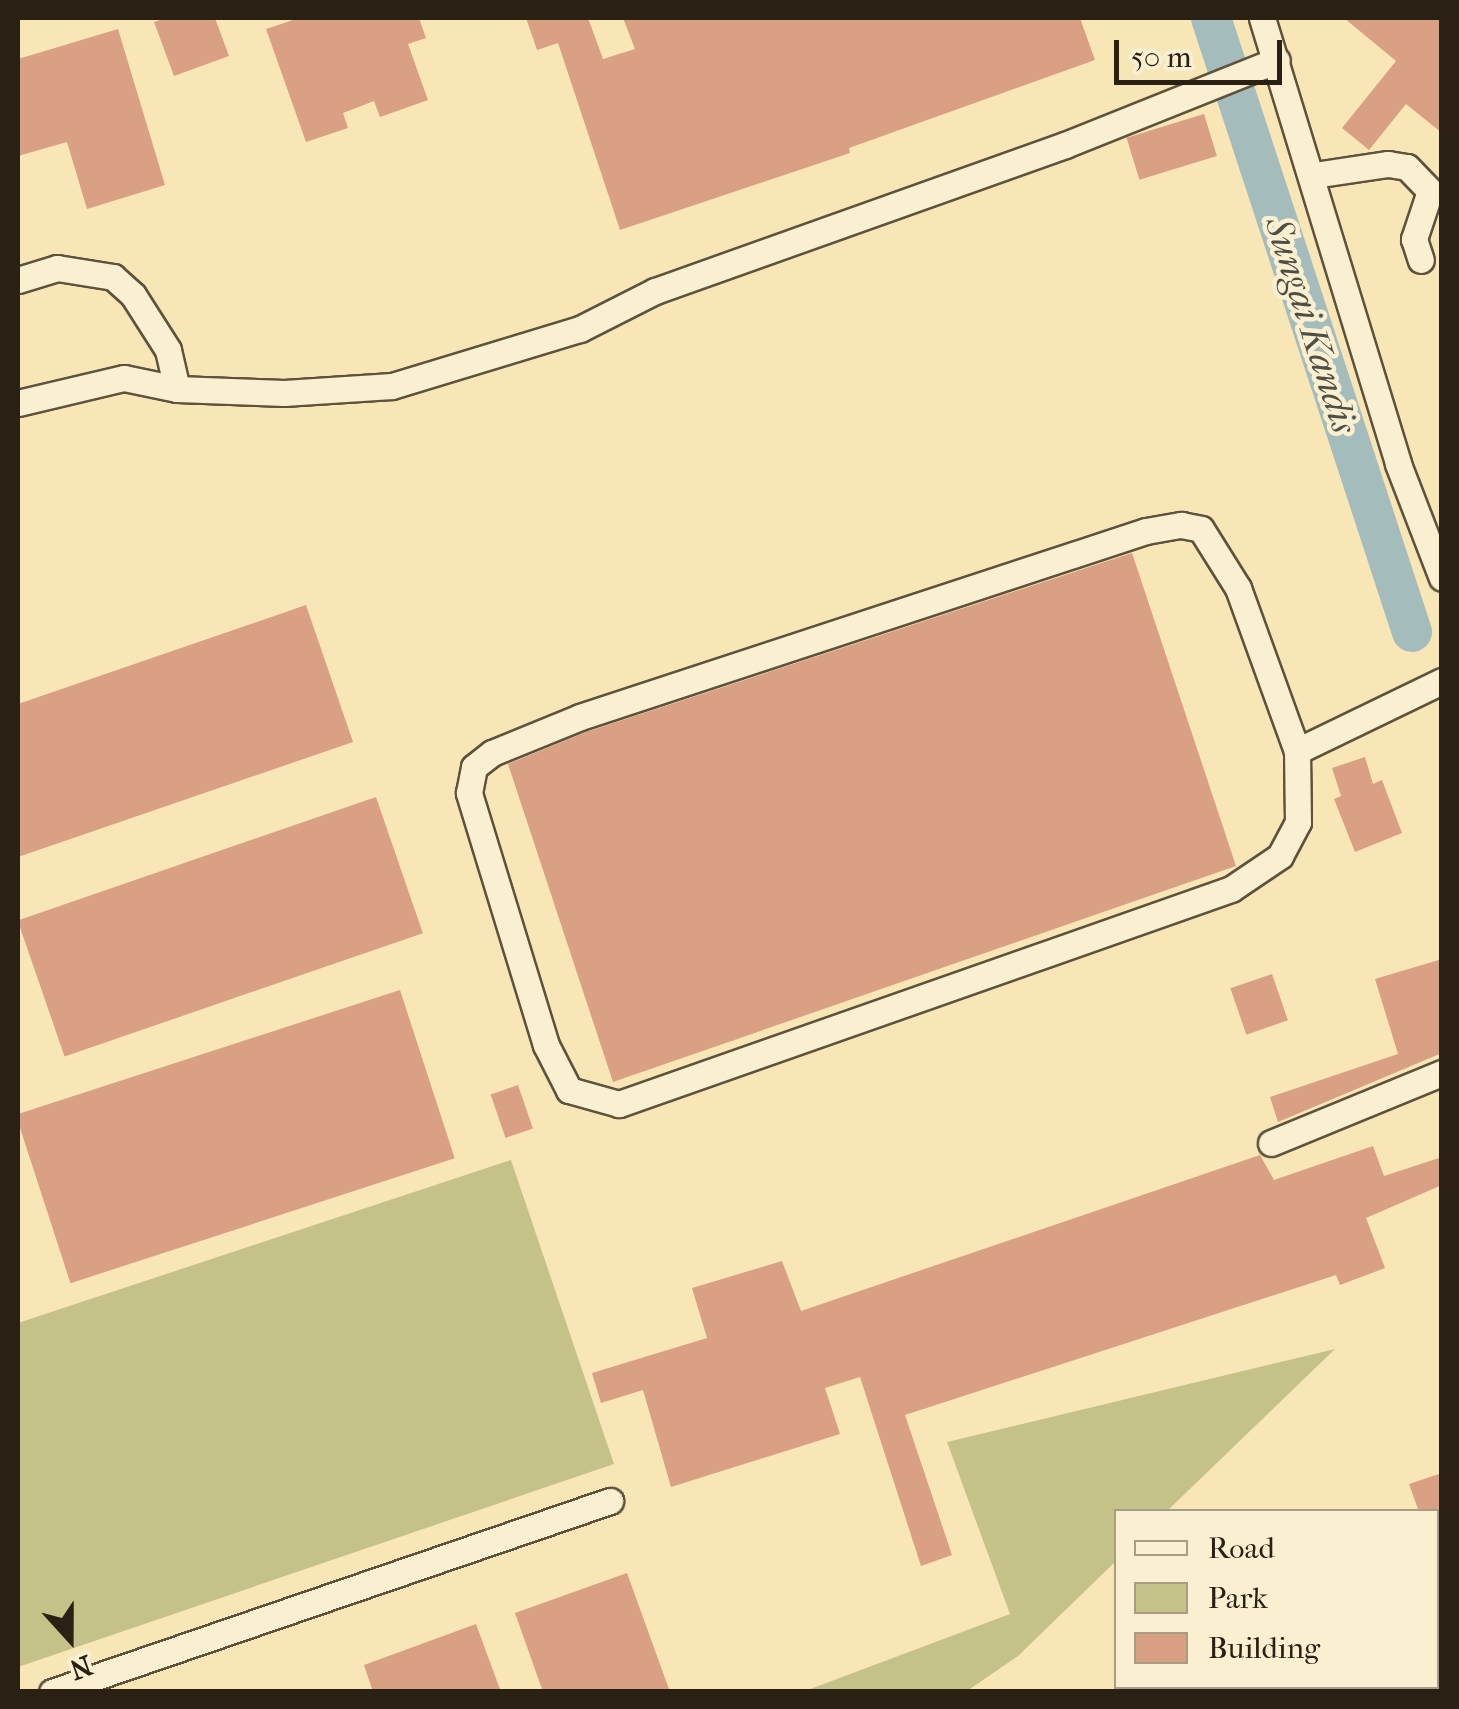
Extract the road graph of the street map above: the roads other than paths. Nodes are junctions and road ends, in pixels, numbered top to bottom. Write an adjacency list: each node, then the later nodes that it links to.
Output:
1 (1262, 18): 2 (street)
2 (1265, 64): 3 (street); 6 (street)
3 (1314, 175): 4 (street); 8 (street)
4 (1422, 260)
5 (18, 280): 6 (street)
6 (177, 389): 7 (street)
7 (18, 403)
8 (1442, 578)
9 (1442, 681): 10 (street)
10 (1296, 751): 10 (street)
11 (1440, 1079): 12 (street)
12 (1271, 1143)
13 (610, 1501): 15 (street)
14 (1442, 1690): 16 (street)
15 (52, 1692)
16 (1424, 1692)

